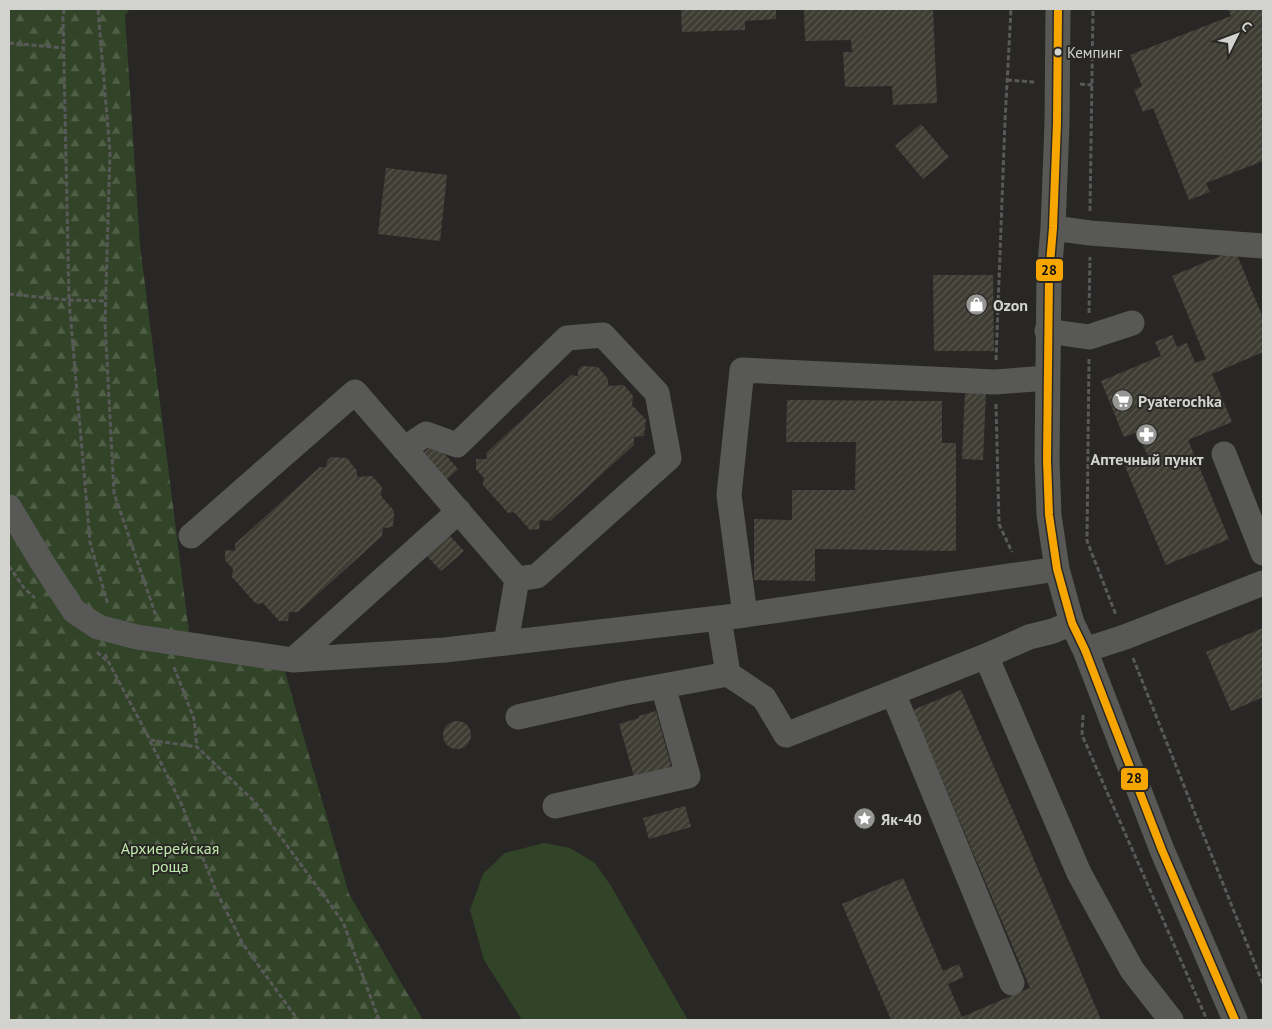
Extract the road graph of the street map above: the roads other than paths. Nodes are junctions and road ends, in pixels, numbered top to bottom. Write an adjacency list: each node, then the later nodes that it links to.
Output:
1 (1058, 9): 2 (street)
2 (1053, 228): 3 (street); 5 (street)
3 (1263, 246)
4 (1132, 323): 5 (street)
5 (1047, 331): 6 (street)
6 (1047, 378): 13 (street); 16 (street)
7 (404, 448): 10 (street); 11 (street); 14 (street)
8 (1224, 454): 12 (street)
9 (9, 507): 22 (street)
10 (458, 511): 14 (street); 22 (street)
11 (191, 536)
12 (1263, 553)
13 (1057, 569): 16 (street); 18 (street)
14 (517, 579): 19 (street)
15 (1263, 583): 20 (street)
16 (745, 615): 17 (street)
17 (719, 618): 19 (street); 23 (street)
18 (1072, 623): 20 (street); 21 (street)
19 (506, 643): 22 (street)
20 (1085, 650): 30 (street)
21 (986, 656): 25 (street); 29 (street)
22 (293, 660)
23 (728, 674): 24 (street); 25 (street)
24 (663, 686): 26 (street); 27 (street)
25 (893, 693): 28 (street)
26 (518, 718)
27 (555, 806)
28 (1012, 983)
29 (1171, 1020)
30 (1235, 1020)

